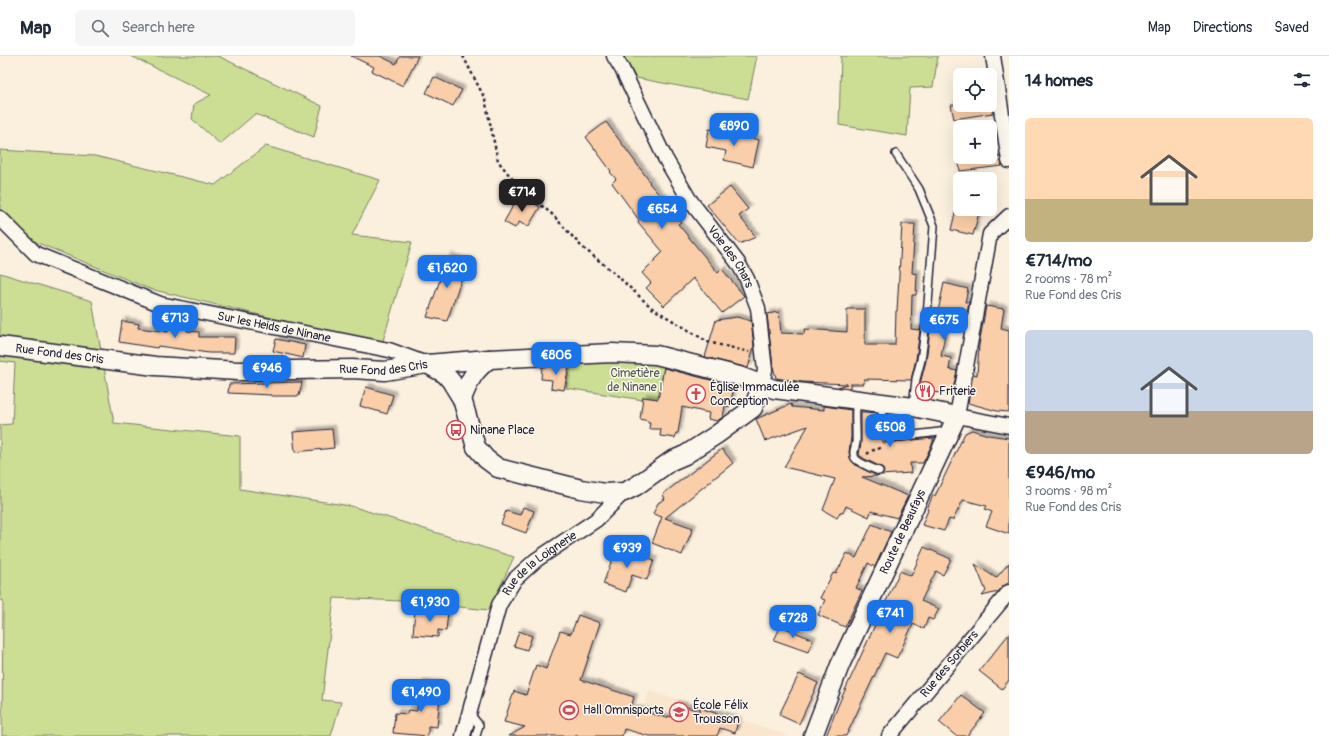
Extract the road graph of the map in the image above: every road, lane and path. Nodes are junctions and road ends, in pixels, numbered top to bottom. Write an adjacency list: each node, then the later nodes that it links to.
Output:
1 (463, 56): 9 (path)
2 (614, 56): 9 (street, Voie des Chars)
3 (993, 56): 5 (street)
4 (896, 154): 16 (lane)
5 (1009, 161)
6 (1009, 216): 17 (street)
7 (0, 218): 11 (street, Sur les Heids de Ninane)
8 (0, 346): 11 (street, Rue Fond des Cris)
9 (763, 355): 12 (street, Voie des Chars)
10 (489, 359): 11 (street, Rue Fond des Cris); 12 (street, Rue Fond des Cris); 13 (street)
11 (427, 364): 13 (street)
12 (762, 385): 14 (street, Rue Fond des Cris); 23 (street, Rue de la Loignerie)
13 (462, 399): 22 (street)
14 (857, 400): 15 (street, Rue Fond des Cris); 20 (lane)
15 (881, 403): 16 (street, Rue Fond des Cris); 19 (lane)
16 (913, 407): 17 (street, Rue Fond des Cris)
17 (953, 424): 18 (street); 19 (lane); 29 (street, Route de Beaufays)
18 (1009, 426)
19 (887, 436): 20 (path)
20 (860, 461): 21 (lane)
21 (880, 471)
22 (581, 489): 23 (street); 24 (street)
23 (624, 492): 24 (street, Rue de la Loignerie)
24 (596, 520): 26 (street, Rue de la Loignerie)
25 (1009, 592): 30 (street, Rue des Sorbiers)
26 (469, 713): 27 (street, Rue de la Loignerie); 28 (lane)
27 (463, 736)
28 (476, 736)
29 (813, 736)
30 (889, 736)

